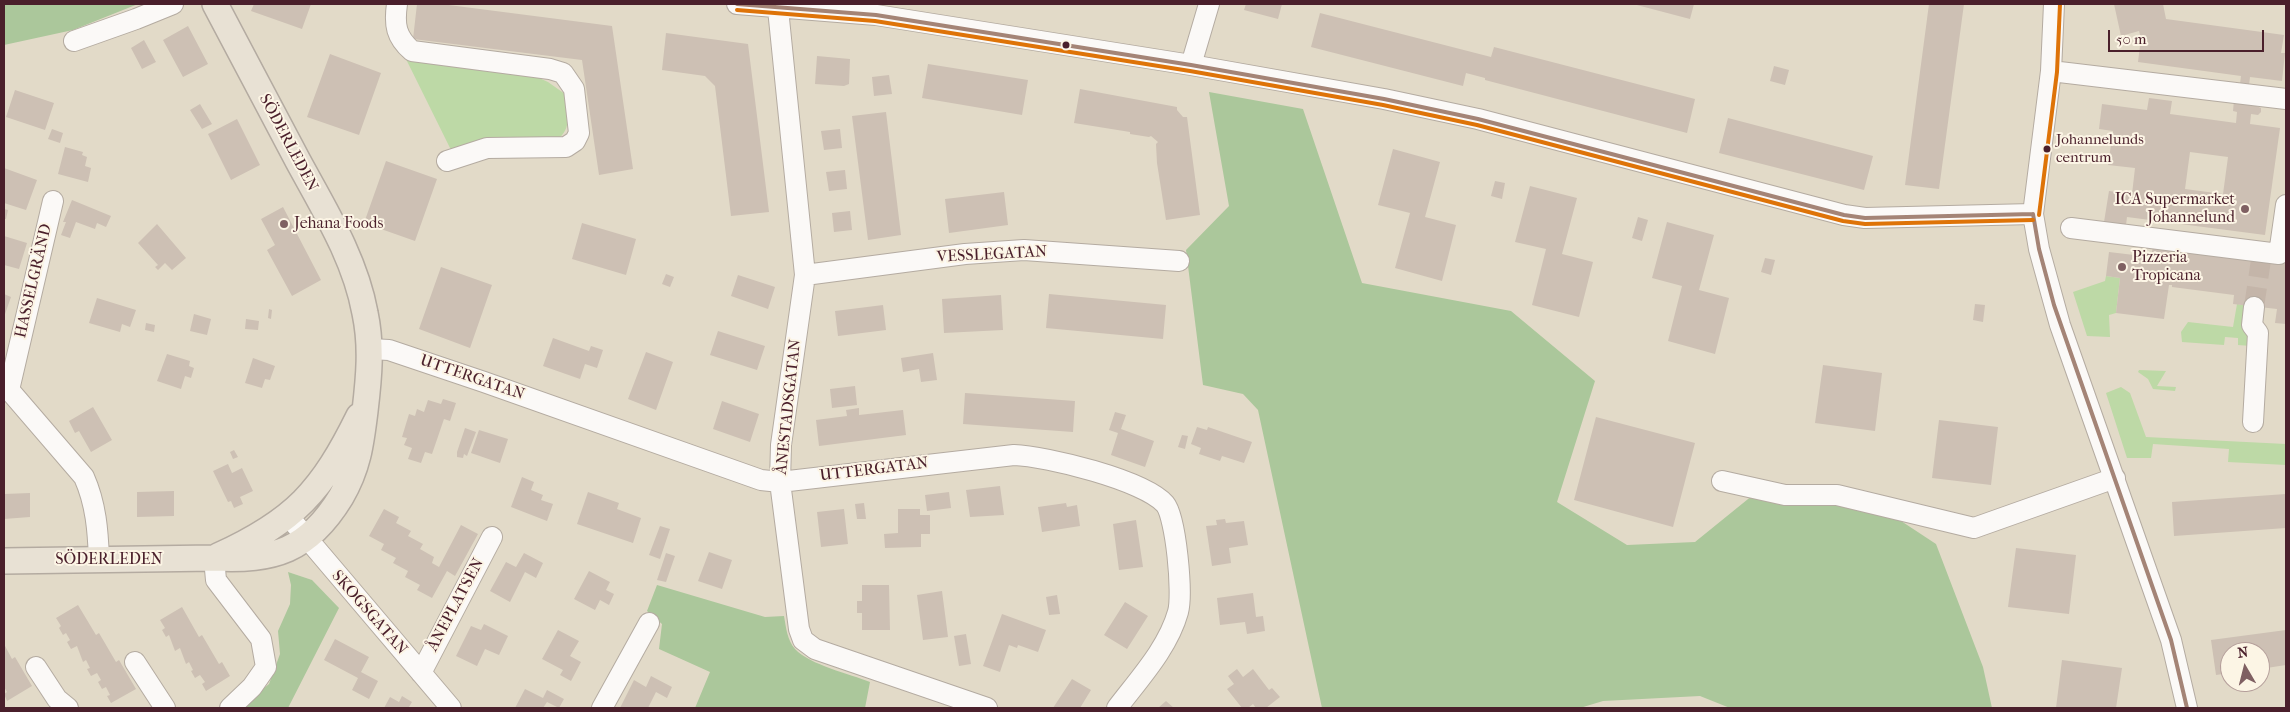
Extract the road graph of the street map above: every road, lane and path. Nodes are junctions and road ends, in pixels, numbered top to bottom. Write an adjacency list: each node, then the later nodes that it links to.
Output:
1 (173, 4): 8 (street)
2 (215, 4): 21 (main road, SÖDERLEDEN)
3 (397, 4): 12 (street)
4 (737, 4): 7 (street)
5 (1209, 4): 9 (street)
6 (2054, 4): 10 (street)
7 (778, 9): 9 (street); 19 (street, ÅNESTADSGATAN)
8 (74, 41)
9 (1191, 65): 15 (street)
10 (2051, 71): 11 (street); 15 (street)
11 (2286, 99)
12 (447, 161)
13 (53, 201): 22 (street, HASSELGRÄND)
14 (2286, 205): 17 (street)
15 (2033, 214): 25 (street)
16 (2072, 228): 17 (street)
17 (2284, 243)
18 (1179, 261): 19 (street, VESSLEGATAN)
19 (805, 275): 27 (street, ÅNESTADSGATAN)
20 (2254, 307): 24 (street)
21 (370, 349): 23 (main road, SÖDERLEDEN); 27 (street, UTTERGATAN)
22 (6, 387): 32 (street)
23 (366, 402): 28 (main road, SÖDERLEDEN); 30 (main road, SÖDERLEDEN)
24 (2253, 422)
25 (2115, 478): 26 (street); 46 (street)
26 (1722, 481)
27 (780, 482): 38 (street, ÅNESTADSGATAN); 45 (street, UTTERGATAN)
28 (288, 517): 30 (street, SKOGSGATAN); 31 (main road, SÖDERLEDEN)
29 (492, 538): 37 (street, ÅNEPLATSEN)
30 (306, 539): 31 (main road, SÖDERLEDEN); 37 (street, SKOGSGATAN)
31 (214, 558): 32 (main road, SÖDERLEDEN); 41 (street)
32 (98, 560): 33 (main road, SÖDERLEDEN)
33 (4, 561)
34 (649, 623): 43 (street)
35 (135, 662): 40 (street)
36 (36, 667): 39 (street)
37 (420, 673): 42 (street, SKOGSGATAN)
38 (964, 704): 44 (street, ÅNESTADSGATAN)
39 (68, 708)
40 (165, 708)
41 (230, 708)
42 (451, 708)
43 (602, 708)
44 (987, 708)
45 (1117, 708)
46 (2187, 708)

